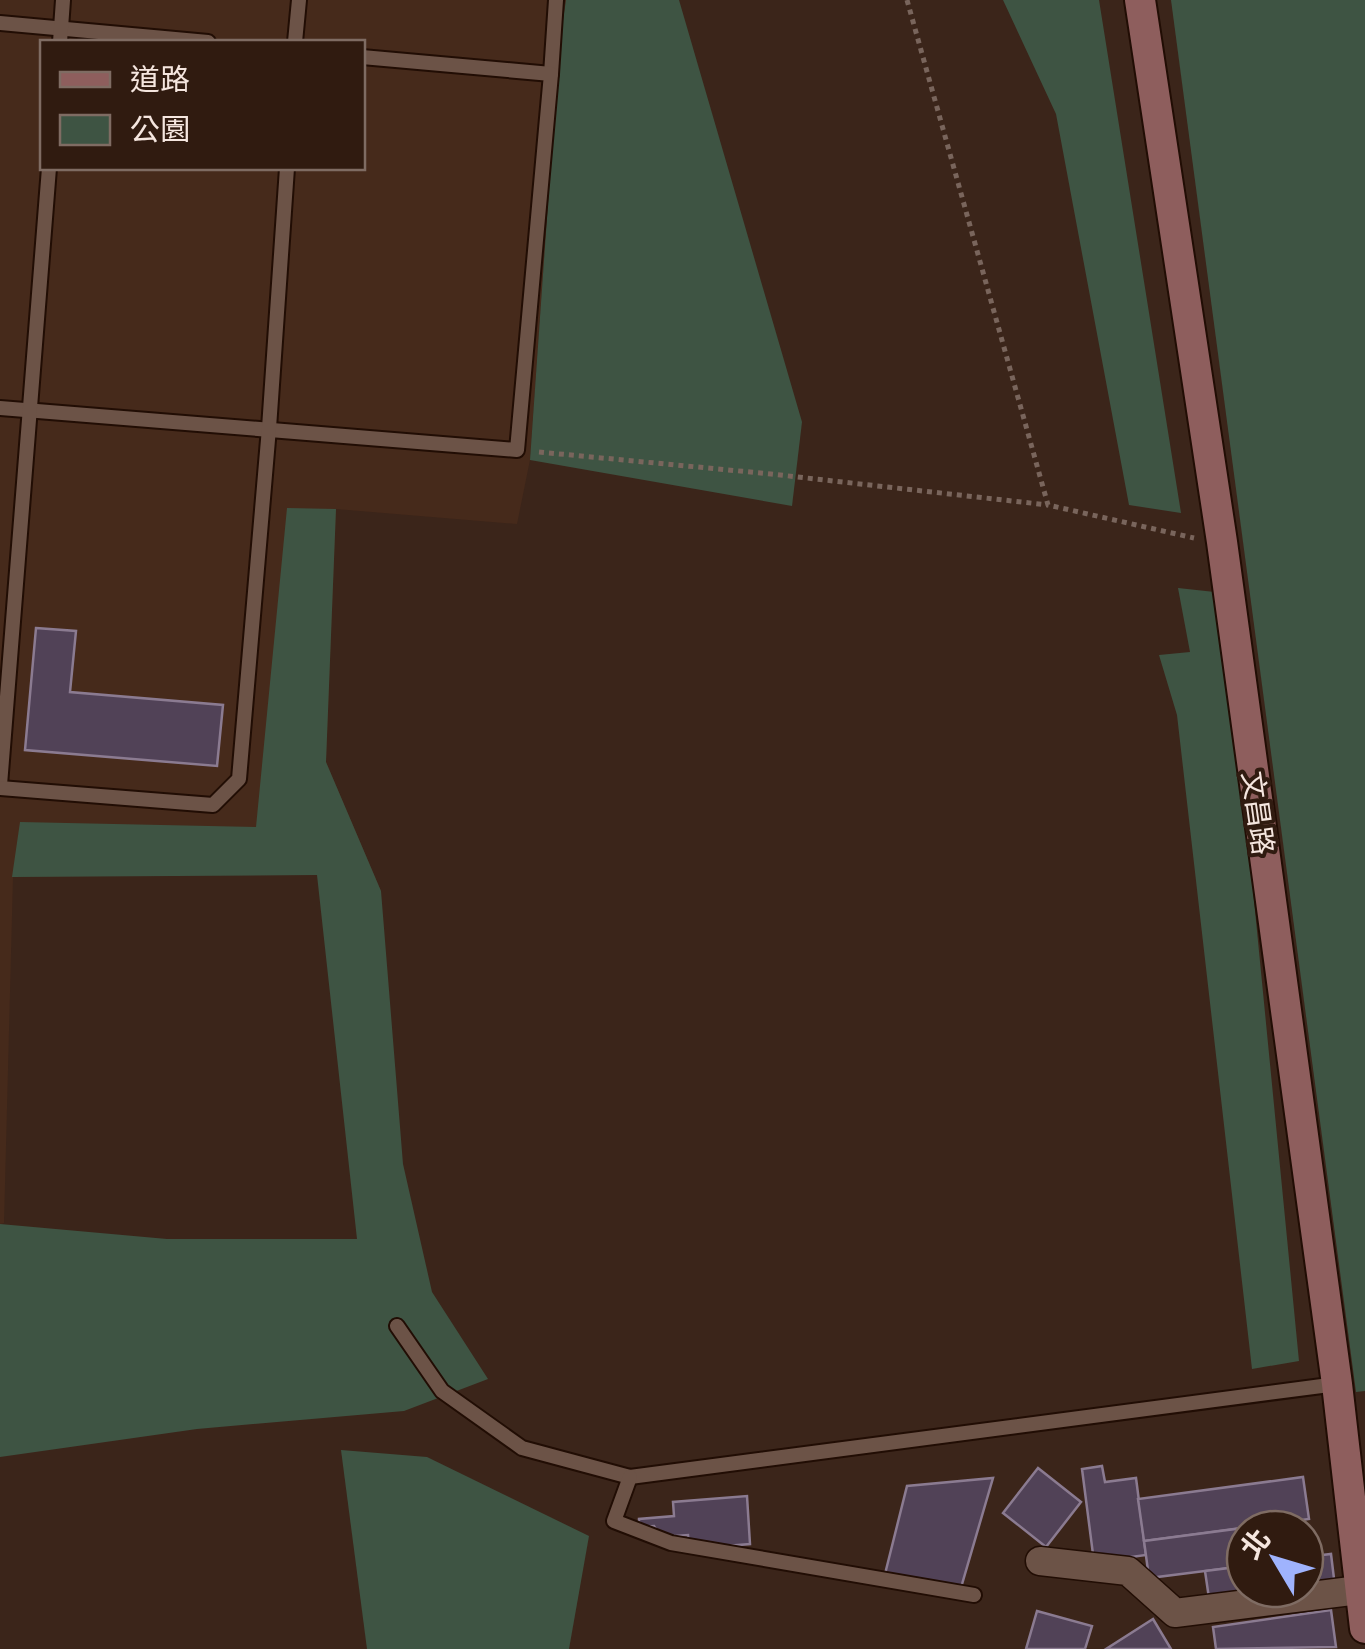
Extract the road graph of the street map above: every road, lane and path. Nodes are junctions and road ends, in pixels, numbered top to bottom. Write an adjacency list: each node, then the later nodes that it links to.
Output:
1 (63, 0): 7 (lane)
2 (299, 0): 9 (lane)
3 (556, 0): 11 (lane)
4 (907, 0): 18 (path)
5 (1140, 0): 19 (main road, 文昌路)
6 (0, 24): 7 (lane)
7 (60, 36): 8 (lane)
8 (159, 40)
9 (295, 40)
10 (365, 57): 11 (lane)
11 (551, 74): 17 (lane)
12 (49, 170): 15 (lane)
13 (287, 170): 16 (lane)
14 (0, 408): 15 (lane)
15 (28, 411): 16 (lane); 20 (lane)
16 (270, 428): 17 (lane); 20 (lane)
17 (517, 450): 18 (path)
18 (1048, 505): 19 (path)
19 (1222, 542): 22 (main road, 文昌路)
20 (0, 786)
21 (397, 1326): 23 (lane)
22 (1337, 1384): 23 (lane); 25 (main road, 文昌路)
23 (630, 1477): 26 (lane)
24 (1040, 1561): 25 (street)
25 (1359, 1590): 27 (main road, 文昌路)
26 (974, 1595)
27 (1365, 1628)

